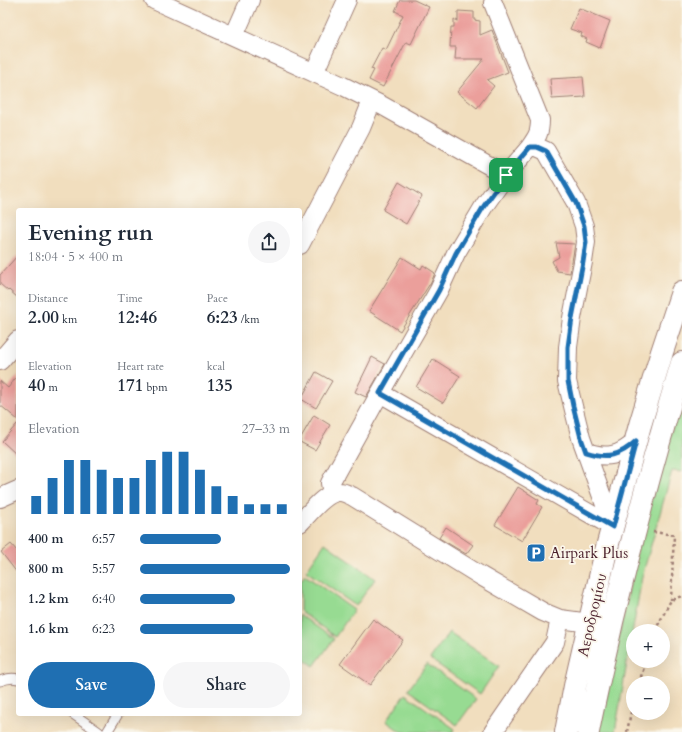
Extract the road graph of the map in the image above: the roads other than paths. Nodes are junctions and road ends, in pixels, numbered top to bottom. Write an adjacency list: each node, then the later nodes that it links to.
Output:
1 (154, 0): 5 (street)
2 (250, 0): 5 (street)
3 (346, 0): 6 (street)
4 (493, 3): 8 (street)
5 (234, 36): 6 (street)
6 (314, 72): 7 (street)
7 (372, 101): 9 (street); 10 (street)
8 (530, 147): 9 (street); 15 (street)
9 (506, 175): 13 (street)
10 (302, 241)
11 (682, 292): 14 (main road, Αεροδρομίου)
12 (682, 363): 31 (main road, Αεροδρομίου)
13 (380, 393): 17 (street); 20 (street)
14 (636, 441): 15 (street); 20 (main road, Αεροδρομίου)
15 (586, 452): 20 (street)
16 (16, 491): 18 (street)
17 (332, 494): 19 (street); 21 (street)
18 (0, 498)
19 (302, 521)
20 (613, 527): 22 (main road, Αεροδρομίου)
21 (560, 619): 22 (street); 29 (street)
22 (590, 624): 30 (main road, Αεροδρομίου)
23 (16, 678): 24 (lane)
24 (0, 681)
25 (76, 716): 27 (lane)
26 (117, 716): 28 (lane)
27 (99, 732)
28 (107, 732)
29 (493, 732)
30 (566, 732)
31 (588, 732)

